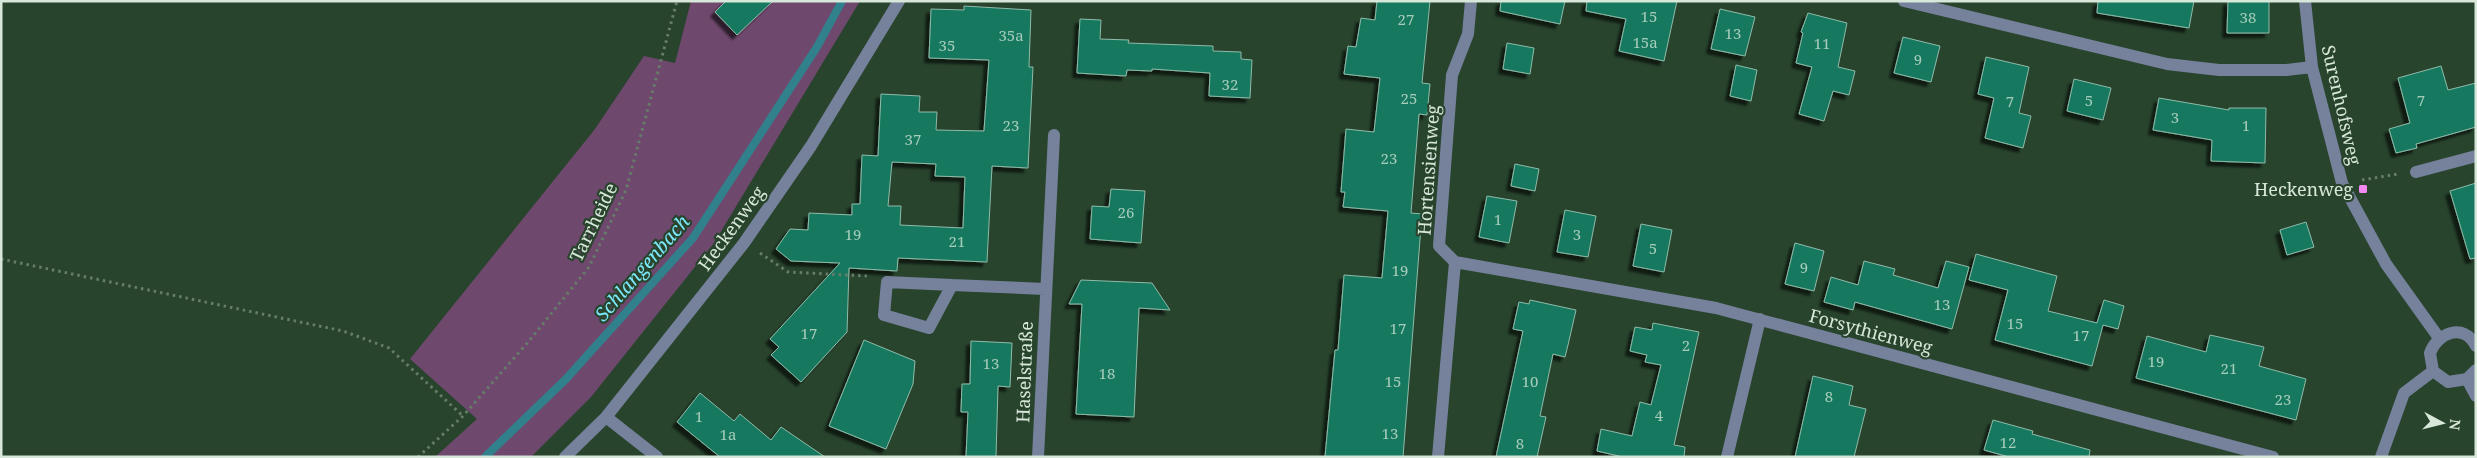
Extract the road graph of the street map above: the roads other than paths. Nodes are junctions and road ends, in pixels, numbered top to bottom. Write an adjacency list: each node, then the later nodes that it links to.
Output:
1 (899, 1): 18 (street, Heckenweg)
2 (1471, 1): 9 (street, Hortensienweg)
3 (1904, 1): 5 (street)
4 (2305, 1): 5 (street, Surenhofsweg)
5 (2312, 67): 13 (street, Surenhofsweg)
6 (1054, 135): 11 (street, Haselstraße)
7 (2476, 156): 8 (street)
8 (2416, 172)
9 (1455, 262): 12 (street, Forsythienweg); 22 (street)
10 (952, 285): 10 (street); 11 (street)
11 (1045, 289): 21 (street, Haselstraße)
12 (1760, 320): 23 (street); 24 (street, Forsythienweg)
13 (2439, 338): 14 (street); 15 (street)
14 (2476, 346)
15 (2433, 371): 16 (street); 25 (street)
16 (2471, 374): 17 (street)
17 (2476, 396)
18 (606, 417): 19 (street, Heckenweg); 20 (street)
19 (565, 457)
20 (657, 457)
21 (1038, 457)
22 (1438, 457)
23 (1727, 457)
24 (2272, 457)
25 (2381, 457)

